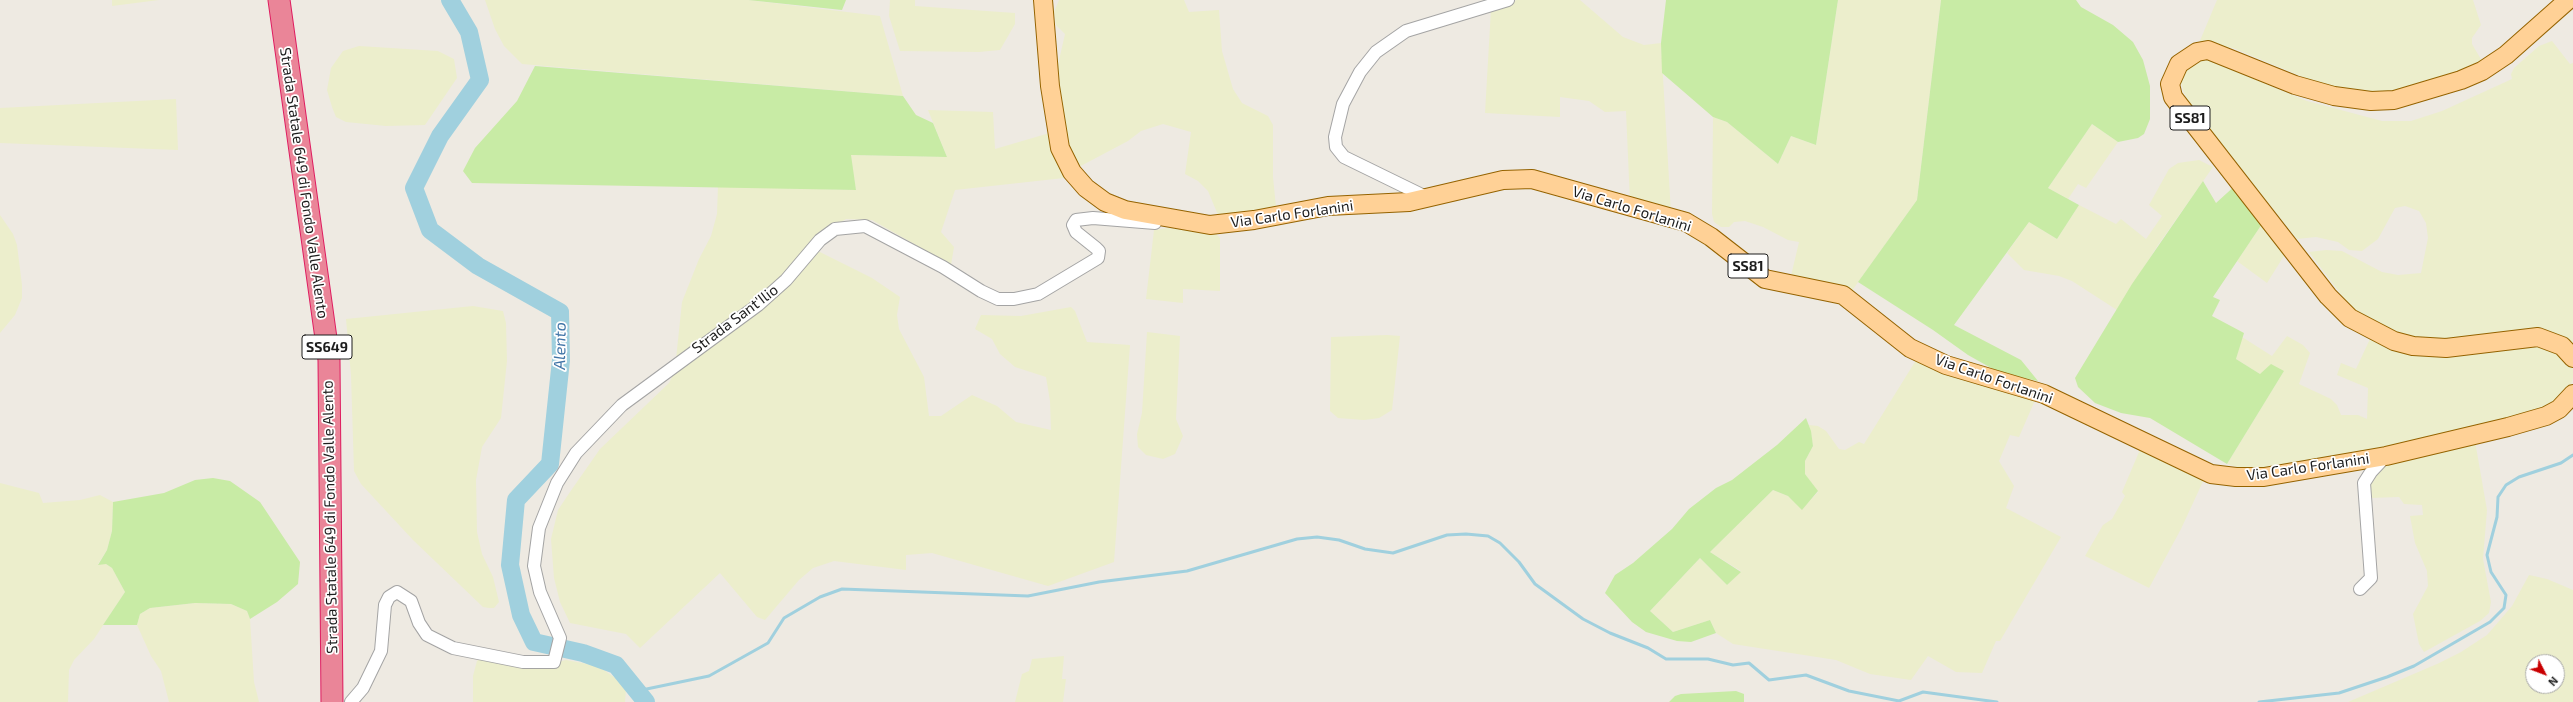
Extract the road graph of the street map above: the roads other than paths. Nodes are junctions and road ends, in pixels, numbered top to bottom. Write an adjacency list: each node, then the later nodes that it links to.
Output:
1 (279, 0): 11 (highway, Strada Statale 649 di Fondo Valle Alento / SS649)
2 (1043, 0): 6 (main road, Via Carlo Forlanini / SS81)
3 (1508, 0): 5 (street)
4 (2568, 0): 7 (main road, SS81)
5 (1428, 198): 6 (main road, Via Carlo Forlanini / SS81); 9 (main road, Via Carlo Forlanini / SS81)
6 (1171, 218): 11 (street, Strada Sant'Ilio)
7 (2573, 358)
8 (2573, 394): 9 (main road, Via Carlo Forlanini / SS81)
9 (2386, 456): 10 (street)
10 (2360, 589)
11 (338, 700)

